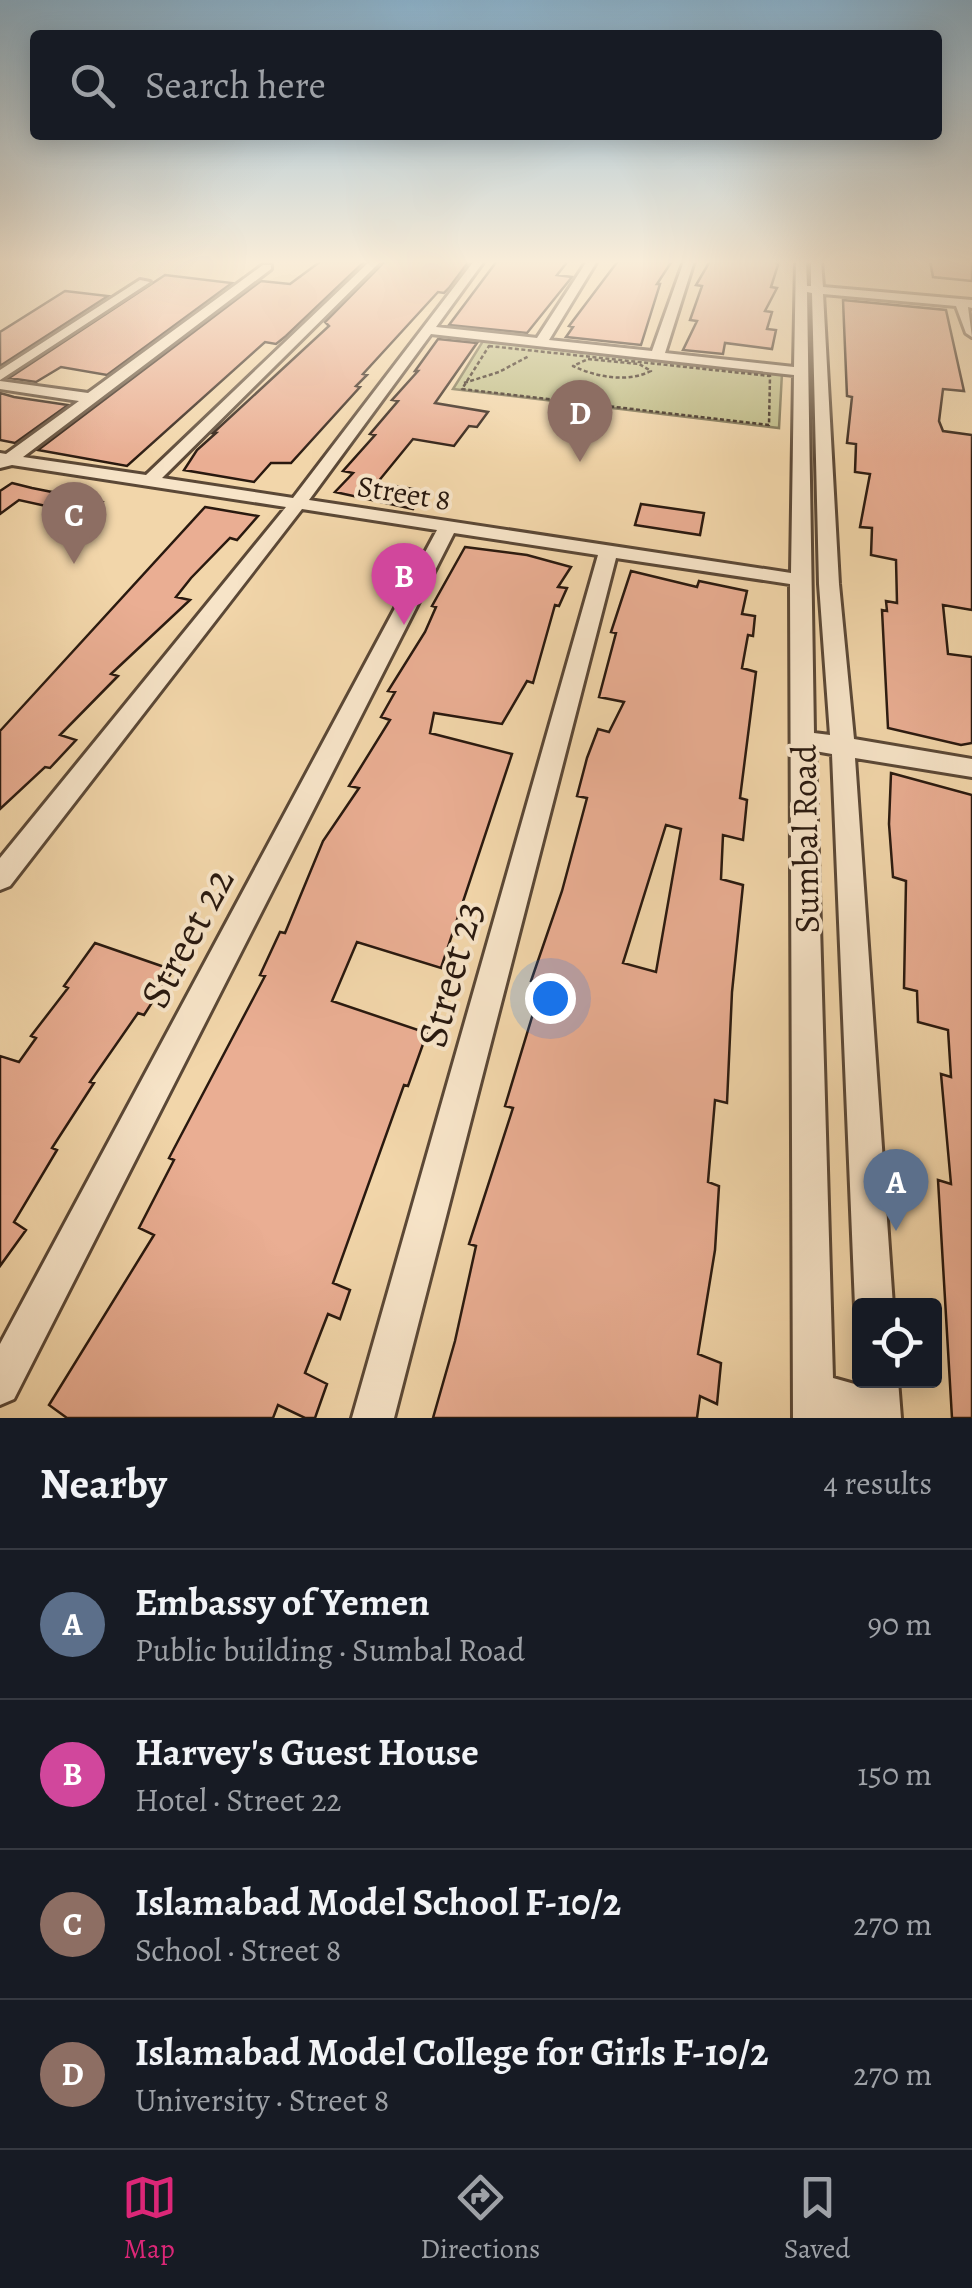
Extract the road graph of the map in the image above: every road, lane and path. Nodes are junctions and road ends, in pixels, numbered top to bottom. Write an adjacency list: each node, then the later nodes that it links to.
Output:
1 (75, 327): 13 (street)
2 (186, 327): 17 (street)
3 (308, 327): 20 (street)
4 (432, 327): 9 (street)
5 (550, 327): 10 (street)
6 (666, 327): 11 (street)
7 (805, 327): 12 (street, Sumbal Road)
8 (809, 327): 18 (street, Sumbal Road)
9 (430, 330): 10 (street); 21 (street)
10 (538, 346): 11 (street); 15 (path); 15 (path); 15 (path)
11 (656, 356): 12 (street)
12 (802, 372): 18 (street, Sumbal Road)
13 (0, 376)
14 (631, 377): 14 (path)
15 (464, 383)
16 (0, 385): 17 (street)
17 (90, 398): 19 (street)
18 (812, 403): 24 (street, Sumbal Road); 26 (street, Sumbal Road)
19 (3, 461): 20 (street, Street 8)
20 (149, 481): 21 (street, Street 8)
21 (297, 504): 22 (street, Street 8); 28 (street)
22 (448, 528): 23 (street, Street 8); 30 (street, Street 22)
23 (608, 552): 24 (street, Street 8); 33 (street, Street 23)
24 (800, 580): 25 (street, Sumbal Road)
25 (804, 740): 26 (street); 32 (street, Sumbal Road)
26 (843, 746): 27 (street); 29 (street, Sumbal Road)
27 (972, 768)
28 (0, 878)
29 (874, 1298)
30 (0, 1385)
31 (879, 1403): 32 (street)
32 (813, 1406)
33 (373, 1418)

